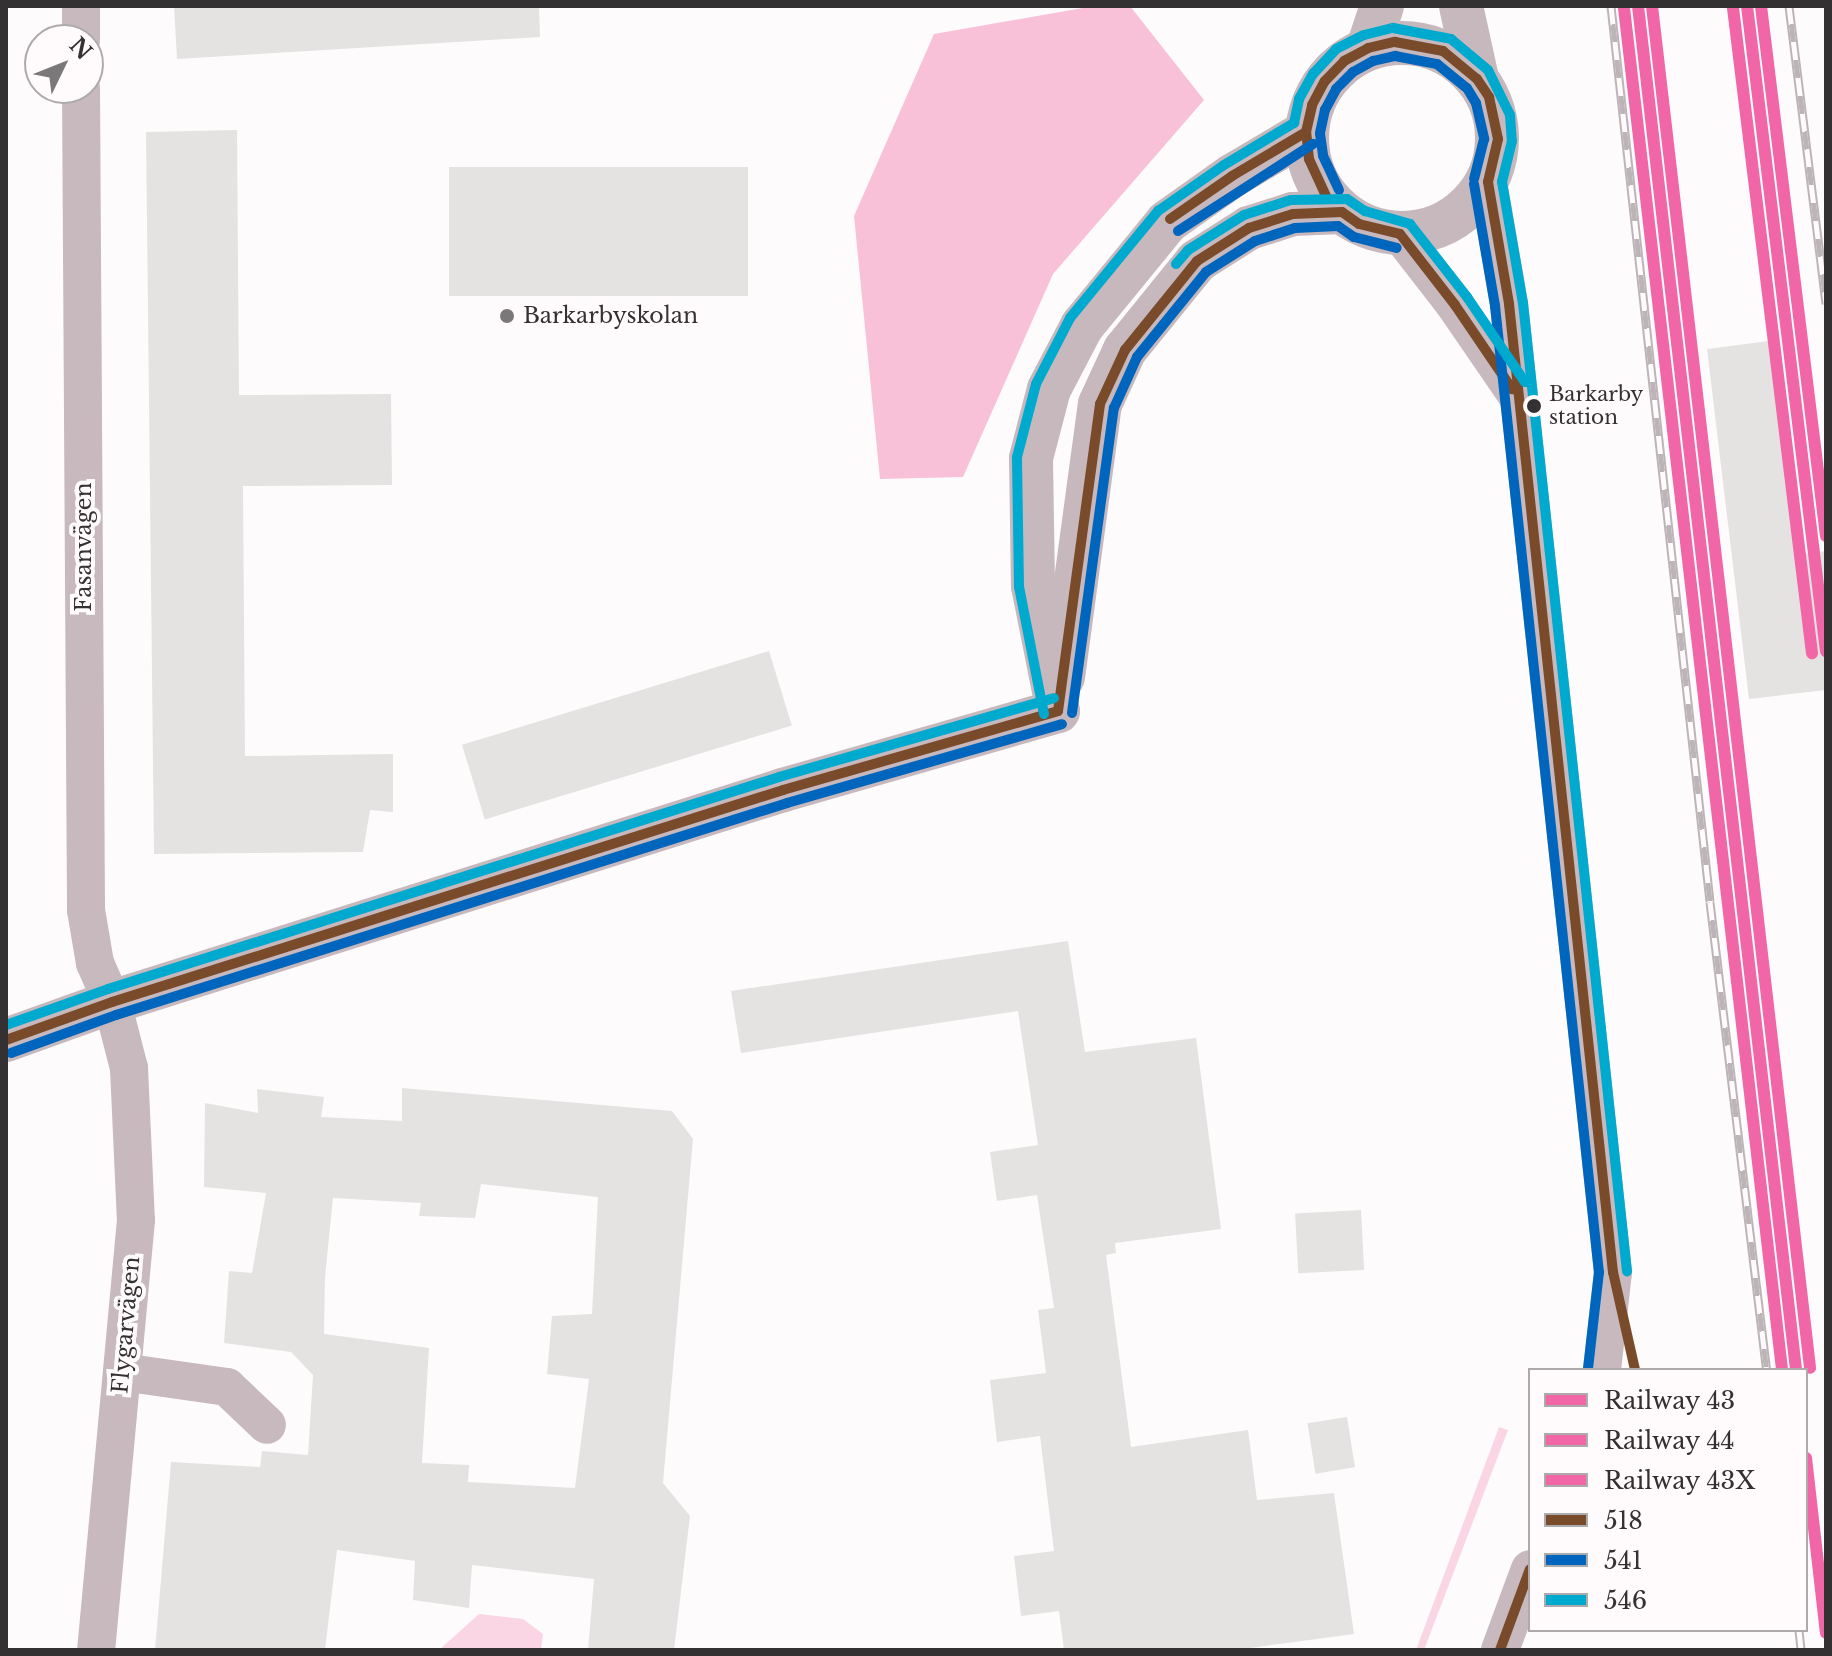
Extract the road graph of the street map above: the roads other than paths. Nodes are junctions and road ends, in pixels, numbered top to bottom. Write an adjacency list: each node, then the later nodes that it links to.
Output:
1 (1382, 6): 3 (street)
2 (1461, 6): 4 (street)
3 (1368, 48): 4 (street); 6 (street)
4 (1477, 79): 7 (street)
5 (81, 104): 12 (street, Fasanvägen)
6 (1306, 132): 8 (street); 11 (street)
7 (1488, 182): 9 (street); 10 (street)
8 (1342, 212): 9 (street); 11 (street)
9 (1400, 234): 10 (street)
10 (1516, 394): 14 (street)
11 (1058, 711): 12 (street)
12 (112, 1002): 13 (street); 15 (street, Flygarvägen)
13 (6, 1040)
14 (1602, 1368)
15 (122, 1372): 16 (street); 18 (street, Flygarvägen)
16 (267, 1425)
17 (1528, 1574): 19 (street)
18 (96, 1650)
19 (1500, 1650)

